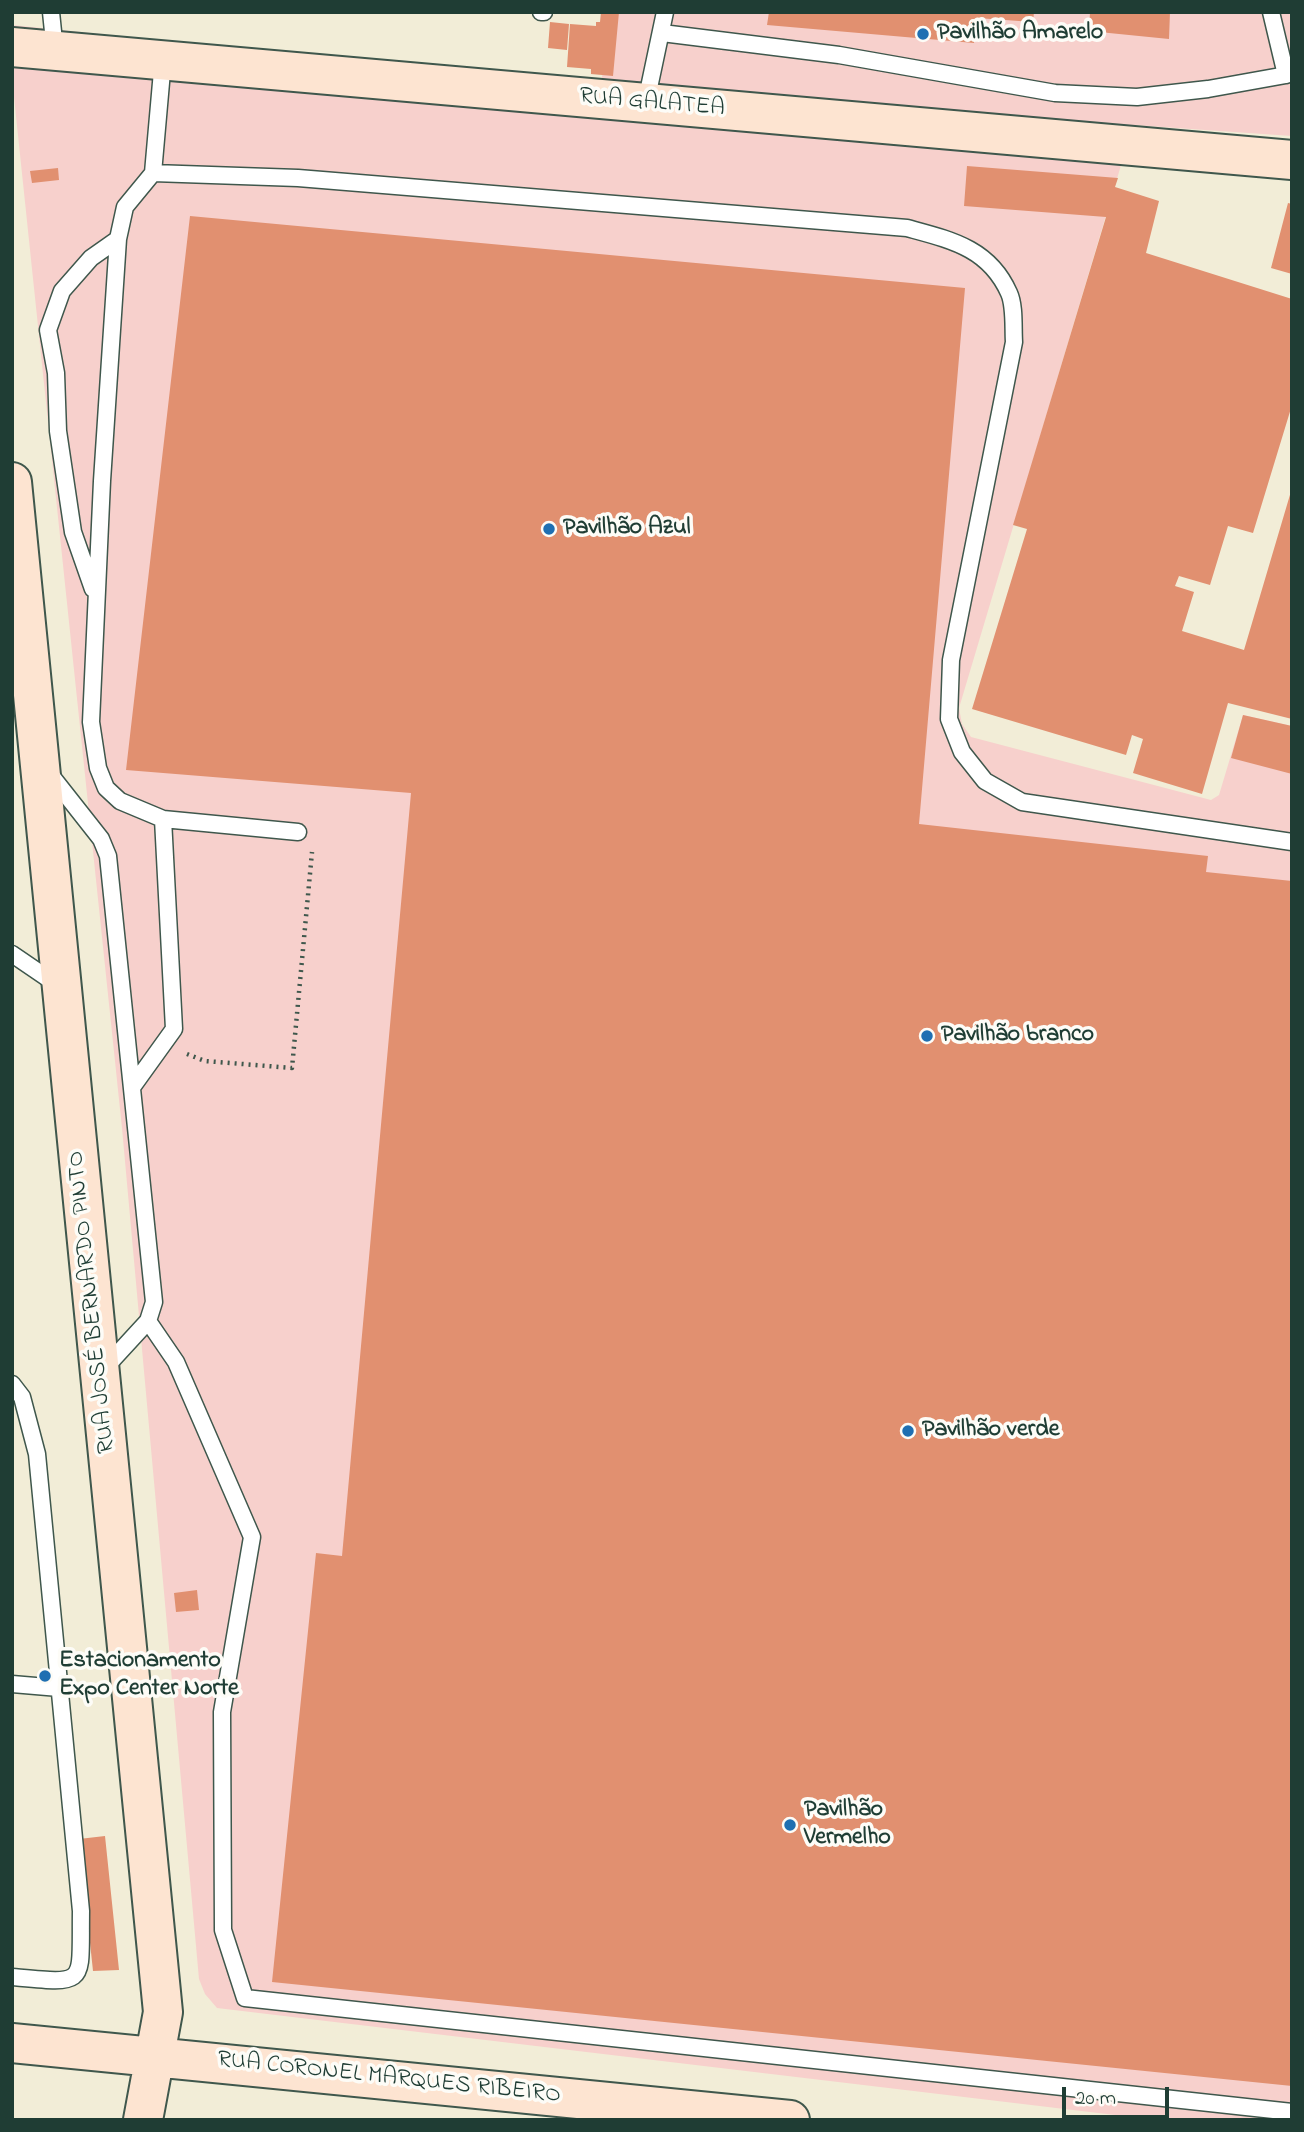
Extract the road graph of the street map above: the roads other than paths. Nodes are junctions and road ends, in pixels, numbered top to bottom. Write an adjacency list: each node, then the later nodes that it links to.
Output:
1 (51, 12): 6 (lane)
2 (665, 12): 4 (lane)
3 (1271, 12): 8 (lane)
4 (662, 33): 8 (lane); 9 (lane)
5 (12, 47): 6 (street, RUA GALATEA)
6 (55, 51): 7 (street, RUA GALATEA)
7 (163, 61): 9 (street, RUA GALATEA); 11 (lane)
8 (1289, 74)
9 (645, 103): 10 (street, RUA GALATEA)
10 (1292, 160)
11 (153, 173): 12 (lane); 18 (lane)
12 (118, 239): 14 (lane); 14 (lane)
13 (12, 482): 15 (street, RUA JOSÉ BERNARDO PINTO)
14 (97, 598): 16 (lane)
15 (41, 763): 20 (street, RUA JOSÉ BERNARDO PINTO); 21 (lane)
16 (163, 819): 17 (lane); 21 (lane)
17 (298, 832)
18 (1292, 842)
19 (12, 954): 20 (lane)
20 (62, 988): 23 (street, RUA JOSÉ BERNARDO PINTO)
21 (133, 1086): 22 (lane)
22 (148, 1321): 23 (lane); 30 (lane)
23 (100, 1373): 29 (street, RUA JOSÉ BERNARDO PINTO)
24 (12, 1384): 26 (lane)
25 (12, 1684): 26 (lane)
26 (59, 1688): 27 (lane)
27 (12, 1977)
28 (12, 2043): 29 (street, RUA CORONEL MARQUES RIBEIRO)
29 (156, 2056): 31 (street, RUA JOSÉ BERNARDO PINTO); 32 (street, RUA CORONEL MARQUES RIBEIRO)
30 (1292, 2112)
31 (143, 2120)
32 (790, 2120)

